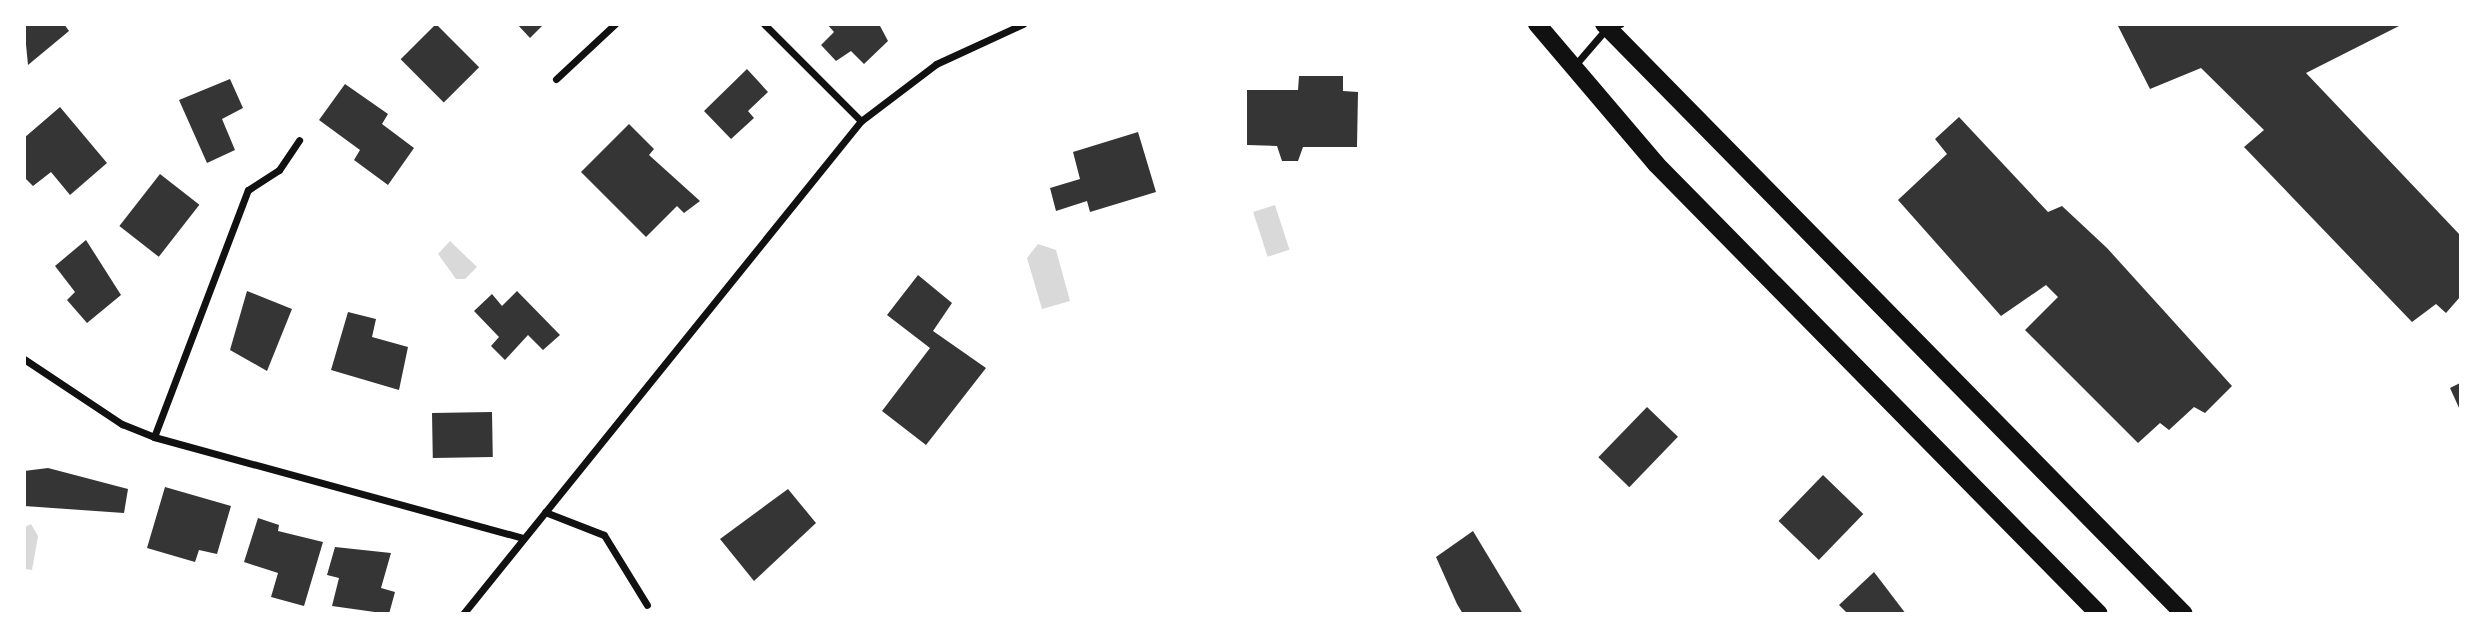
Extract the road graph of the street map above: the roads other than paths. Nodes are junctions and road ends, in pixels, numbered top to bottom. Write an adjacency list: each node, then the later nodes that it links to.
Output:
1 (615, 24): 7 (street)
2 (764, 24): 8 (street)
3 (1023, 24): 8 (street)
4 (1537, 24): 6 (main road)
5 (1610, 26): 6 (street); 17 (main road)
6 (1576, 64): 16 (main road)
7 (556, 79)
8 (861, 121): 12 (street)
9 (299, 140): 11 (street)
10 (24, 359): 11 (street)
11 (154, 437): 13 (street)
12 (545, 512): 13 (street); 14 (street)
13 (523, 538): 15 (street)
14 (647, 605)
15 (463, 614)
16 (2099, 614)
17 (2184, 614)

